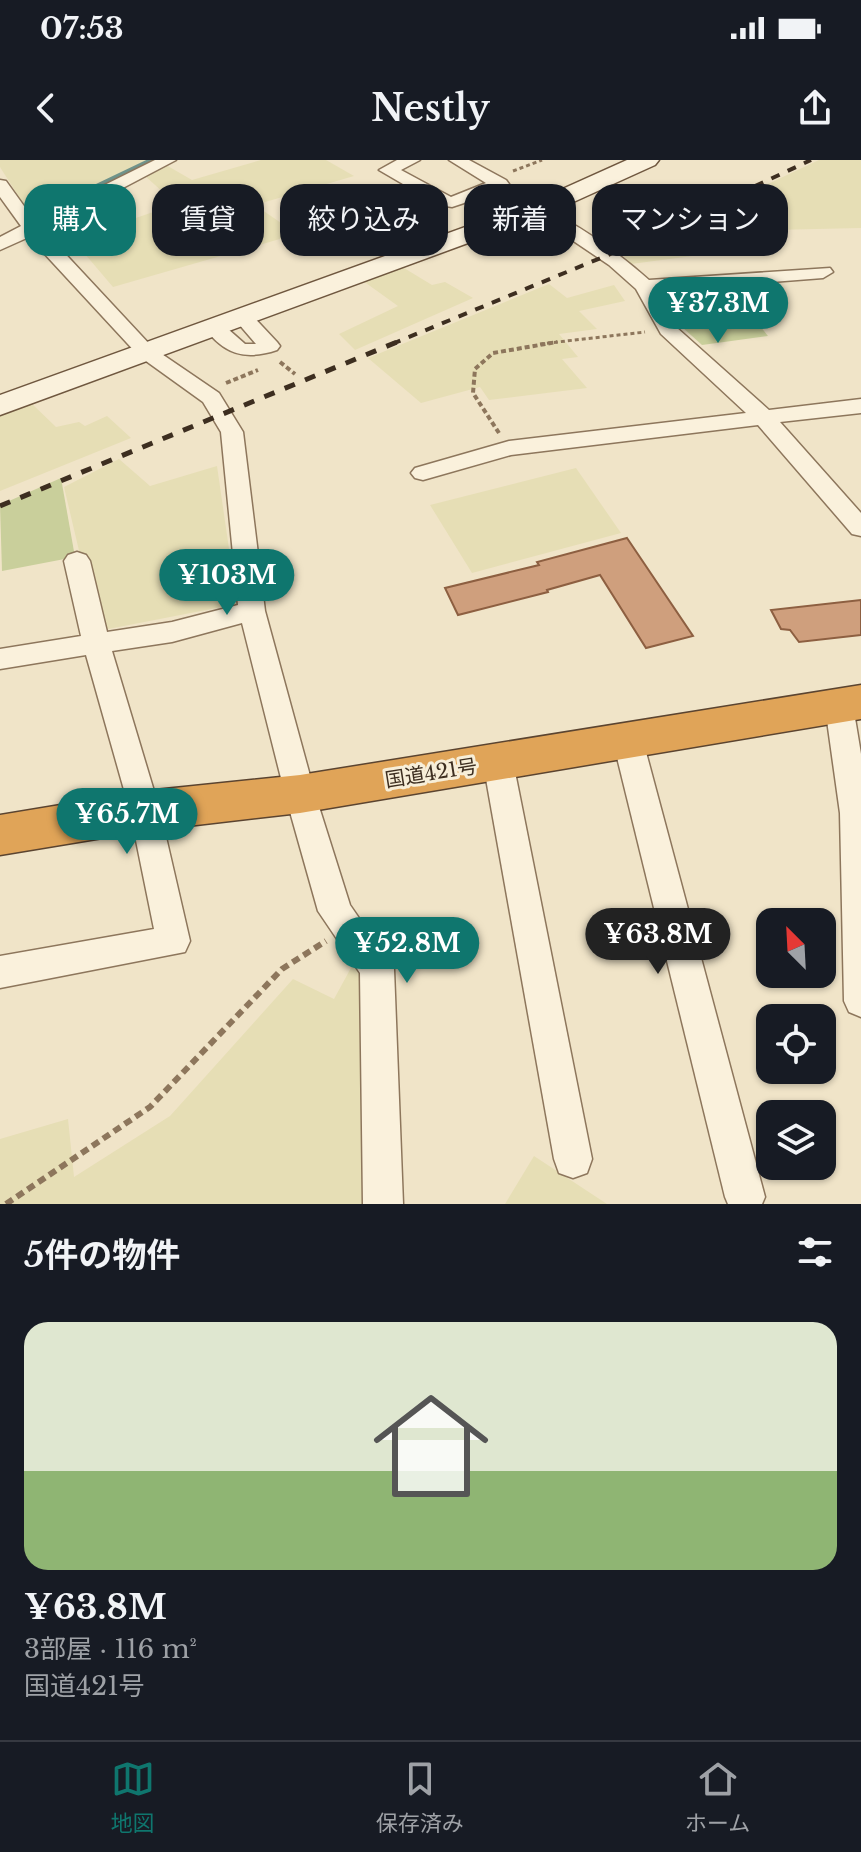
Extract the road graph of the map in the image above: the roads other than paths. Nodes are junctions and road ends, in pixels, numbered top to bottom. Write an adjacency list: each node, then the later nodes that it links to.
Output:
1 (168, 160): 5 (street)
2 (412, 160): 9 (street)
3 (457, 160): 6 (street)
4 (647, 160): 8 (street)
5 (121, 184)
6 (500, 184)
7 (0, 185): 10 (street)
8 (576, 192)
9 (464, 198)
10 (24, 218)
11 (24, 233): 14 (street)
12 (576, 234): 17 (street)
13 (464, 235): 18 (street)
14 (0, 244)
15 (57, 256): 20 (street)
16 (823, 272): 17 (street)
17 (644, 286): 23 (street)
18 (241, 315): 19 (street); 19 (street)
19 (213, 326): 20 (street)
20 (146, 352): 21 (street); 27 (street)
21 (0, 406)
22 (861, 406): 23 (street)
23 (765, 419): 24 (street); 25 (street)
24 (423, 473)
25 (861, 528)
26 (77, 561): 28 (street)
27 (252, 611): 28 (street); 33 (street)
28 (96, 644): 29 (street); 34 (street)
29 (0, 659)
30 (850, 704): 31 (highway, 国道421号); 37 (street)
31 (628, 741): 32 (highway, 国道421号); 39 (street)
32 (498, 762): 33 (highway, 国道421号); 38 (street)
33 (300, 794): 34 (highway, 国道421号); 40 (street)
34 (145, 811): 35 (highway, 国道421号); 36 (street)
35 (0, 835)
36 (0, 972)
37 (861, 1001)
38 (573, 1159)
39 (745, 1197)
40 (383, 1204)

